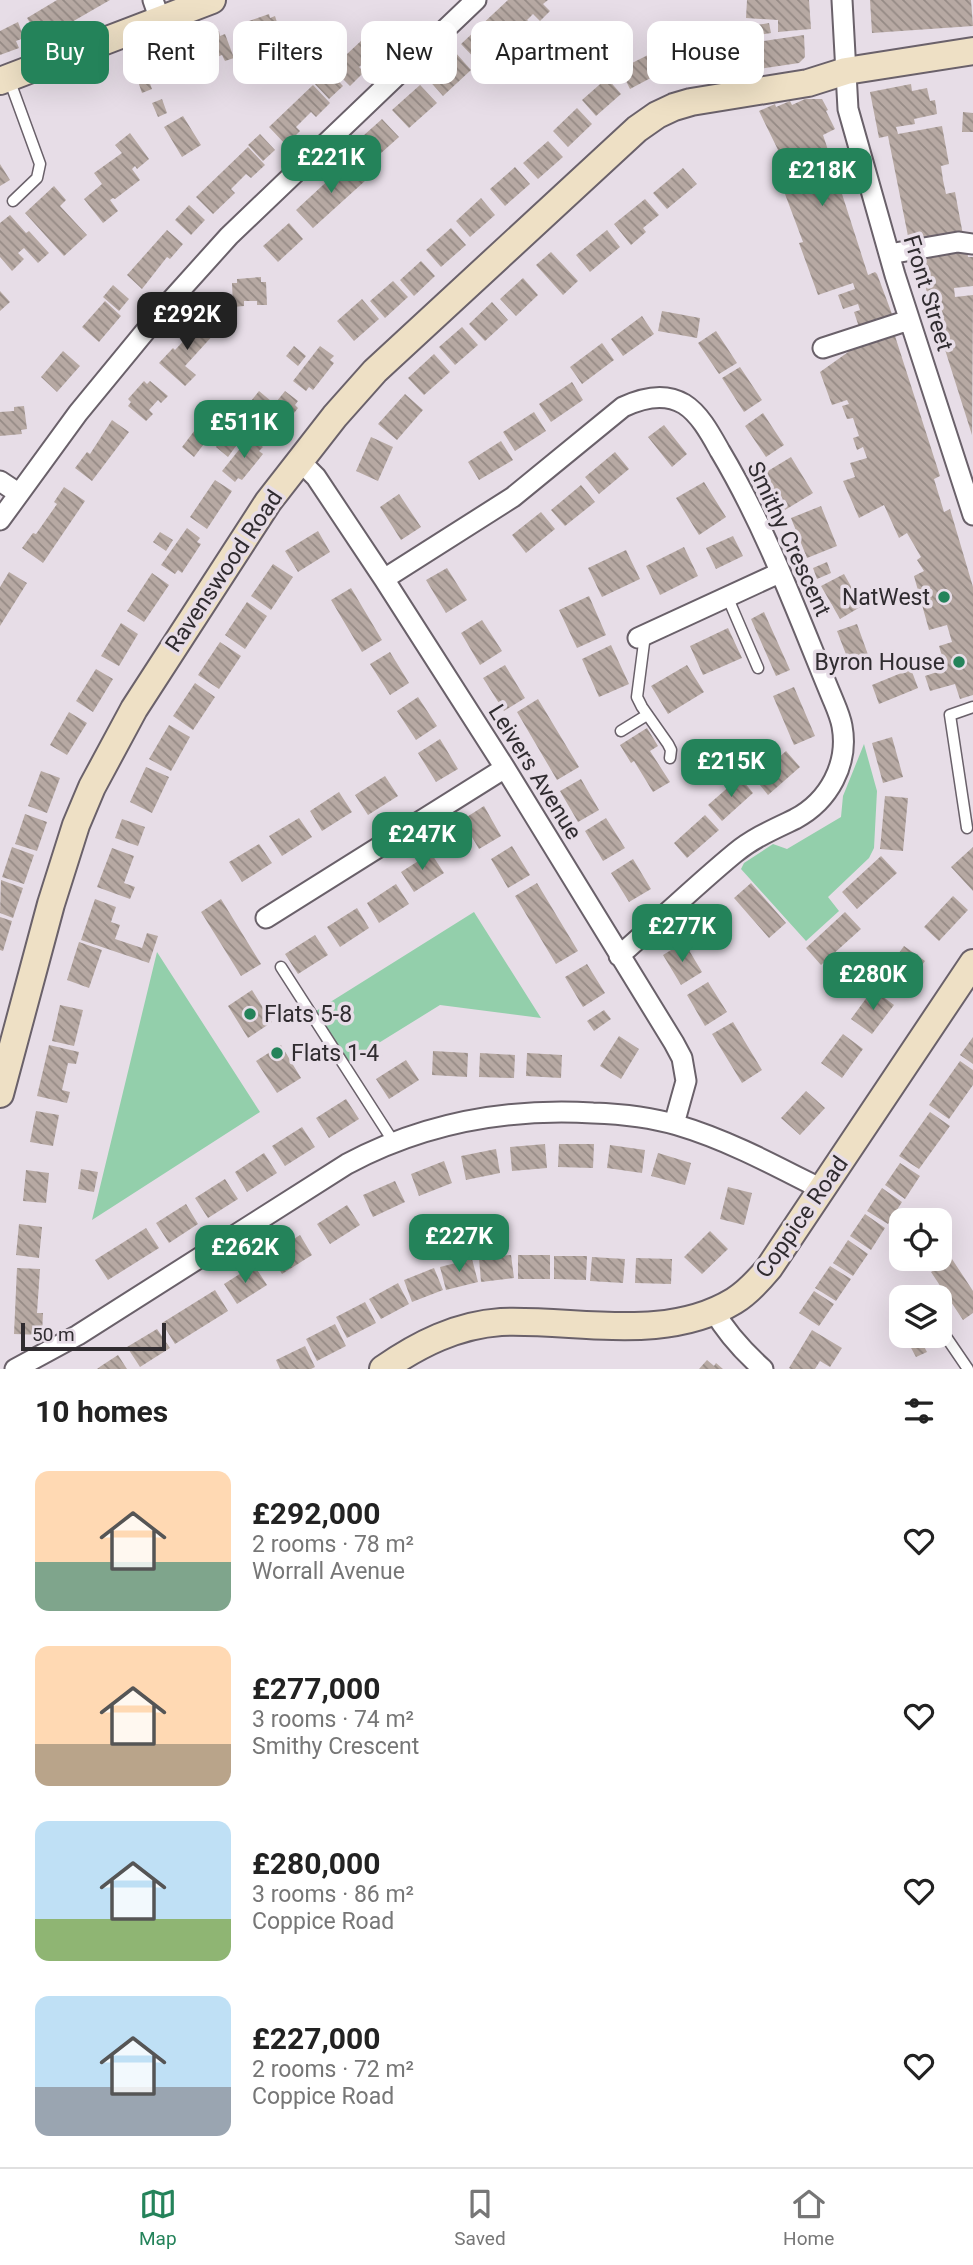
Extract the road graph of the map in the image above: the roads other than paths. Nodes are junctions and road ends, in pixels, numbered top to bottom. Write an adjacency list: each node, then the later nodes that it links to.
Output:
1 (212, 0): 4 (street)
2 (476, 0): 15 (street)
3 (842, 0): 6 (street, Front Street)
4 (157, 10): 7 (street)
5 (973, 51): 6 (street, Ravenswood Road)
6 (846, 71): 10 (street, Front Street); 13 (street, Ravenswood Road)
7 (4, 80): 8 (lane)
8 (13, 201)
9 (970, 243): 10 (street)
10 (889, 254): 11 (street, Front Street)
11 (909, 320): 12 (street); 16 (street, Front Street)
12 (823, 348)
13 (300, 461): 19 (street, Leivers Avenue); 33 (street, Ravenswood Road)
14 (0, 481): 15 (street)
15 (18, 493): 17 (street)
16 (973, 515)
17 (0, 520)
18 (779, 573): 19 (street, Smithy Crescent); 20 (street); 30 (street, Smithy Crescent)
19 (384, 579): 27 (street, Leivers Avenue)
20 (727, 596): 21 (street); 22 (lane)
21 (642, 636): 24 (lane)
22 (758, 668)
23 (973, 707): 28 (lane)
24 (647, 715): 25 (lane); 26 (lane)
25 (621, 731)
26 (670, 758)
27 (505, 768): 29 (street); 30 (street, Leivers Avenue)
28 (967, 828)
29 (265, 918)
30 (619, 956): 34 (street, Leivers Avenue)
31 (973, 963): 36 (street, Coppice Road)
32 (281, 967): 35 (lane)
33 (0, 1094)
34 (674, 1124): 35 (street); 36 (street)
35 (393, 1141): 40 (street)
36 (823, 1190): 37 (street, Coppice Road)
37 (714, 1311): 39 (street, Coppice Road); 41 (street)
38 (952, 1346): 42 (lane)
39 (392, 1367)
40 (15, 1369)
41 (763, 1369)
42 (968, 1369)

